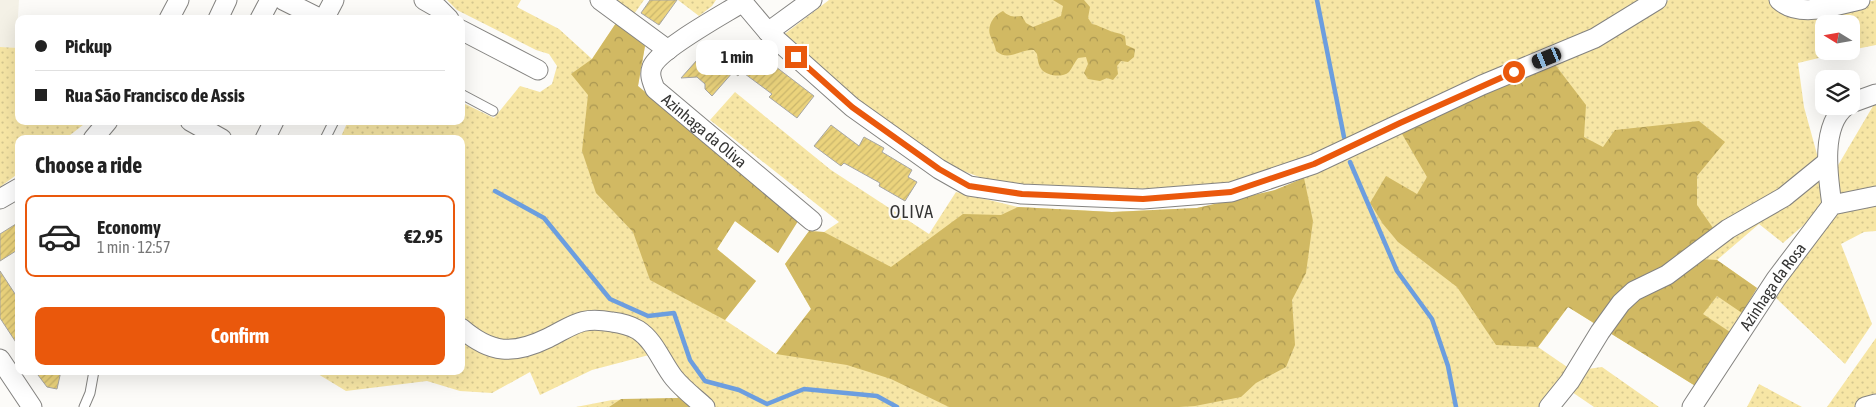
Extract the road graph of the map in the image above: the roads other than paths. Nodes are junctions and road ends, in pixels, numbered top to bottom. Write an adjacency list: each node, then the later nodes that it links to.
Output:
1 (175, 0): 13 (street)
2 (227, 0): 14 (street)
3 (270, 0): 15 (street)
4 (283, 0): 16 (street)
5 (334, 0): 17 (street)
6 (424, 0): 18 (street)
7 (600, 0): 21 (street)
8 (812, 0): 20 (street)
9 (1657, 0): 20 (street)
10 (1779, 0): 11 (street)
11 (1860, 0)
12 (742, 1): 20 (street); 21 (street, Azinhaga da Oliva)
13 (170, 15)
14 (220, 15)
15 (262, 15)
16 (315, 15)
17 (325, 15)
18 (445, 15)
19 (465, 32): 22 (street)
20 (768, 32)
21 (668, 50): 37 (street, Azinhaga da Oliva)
22 (538, 70)
23 (1876, 94): 25 (street)
24 (465, 96): 26 (lane)
25 (1860, 100)
26 (493, 111)
27 (1838, 115): 32 (street)
28 (105, 125): 30 (street)
29 (197, 125): 31 (street)
30 (96, 135)
31 (215, 135)
32 (1827, 162): 36 (street); 46 (street)
33 (15, 190): 35 (street)
34 (1876, 196): 36 (street)
35 (0, 199)
36 (1832, 205): 47 (street, Azinhaga da Rosa)
37 (812, 221)
38 (465, 331): 45 (street)
39 (0, 359): 41 (street)
40 (93, 375): 44 (lane)
41 (7, 383): 43 (street)
42 (1876, 404): 48 (street)
43 (32, 407)
44 (84, 407)
45 (705, 407)
46 (1549, 407)
47 (1692, 407)
48 (1865, 407)

